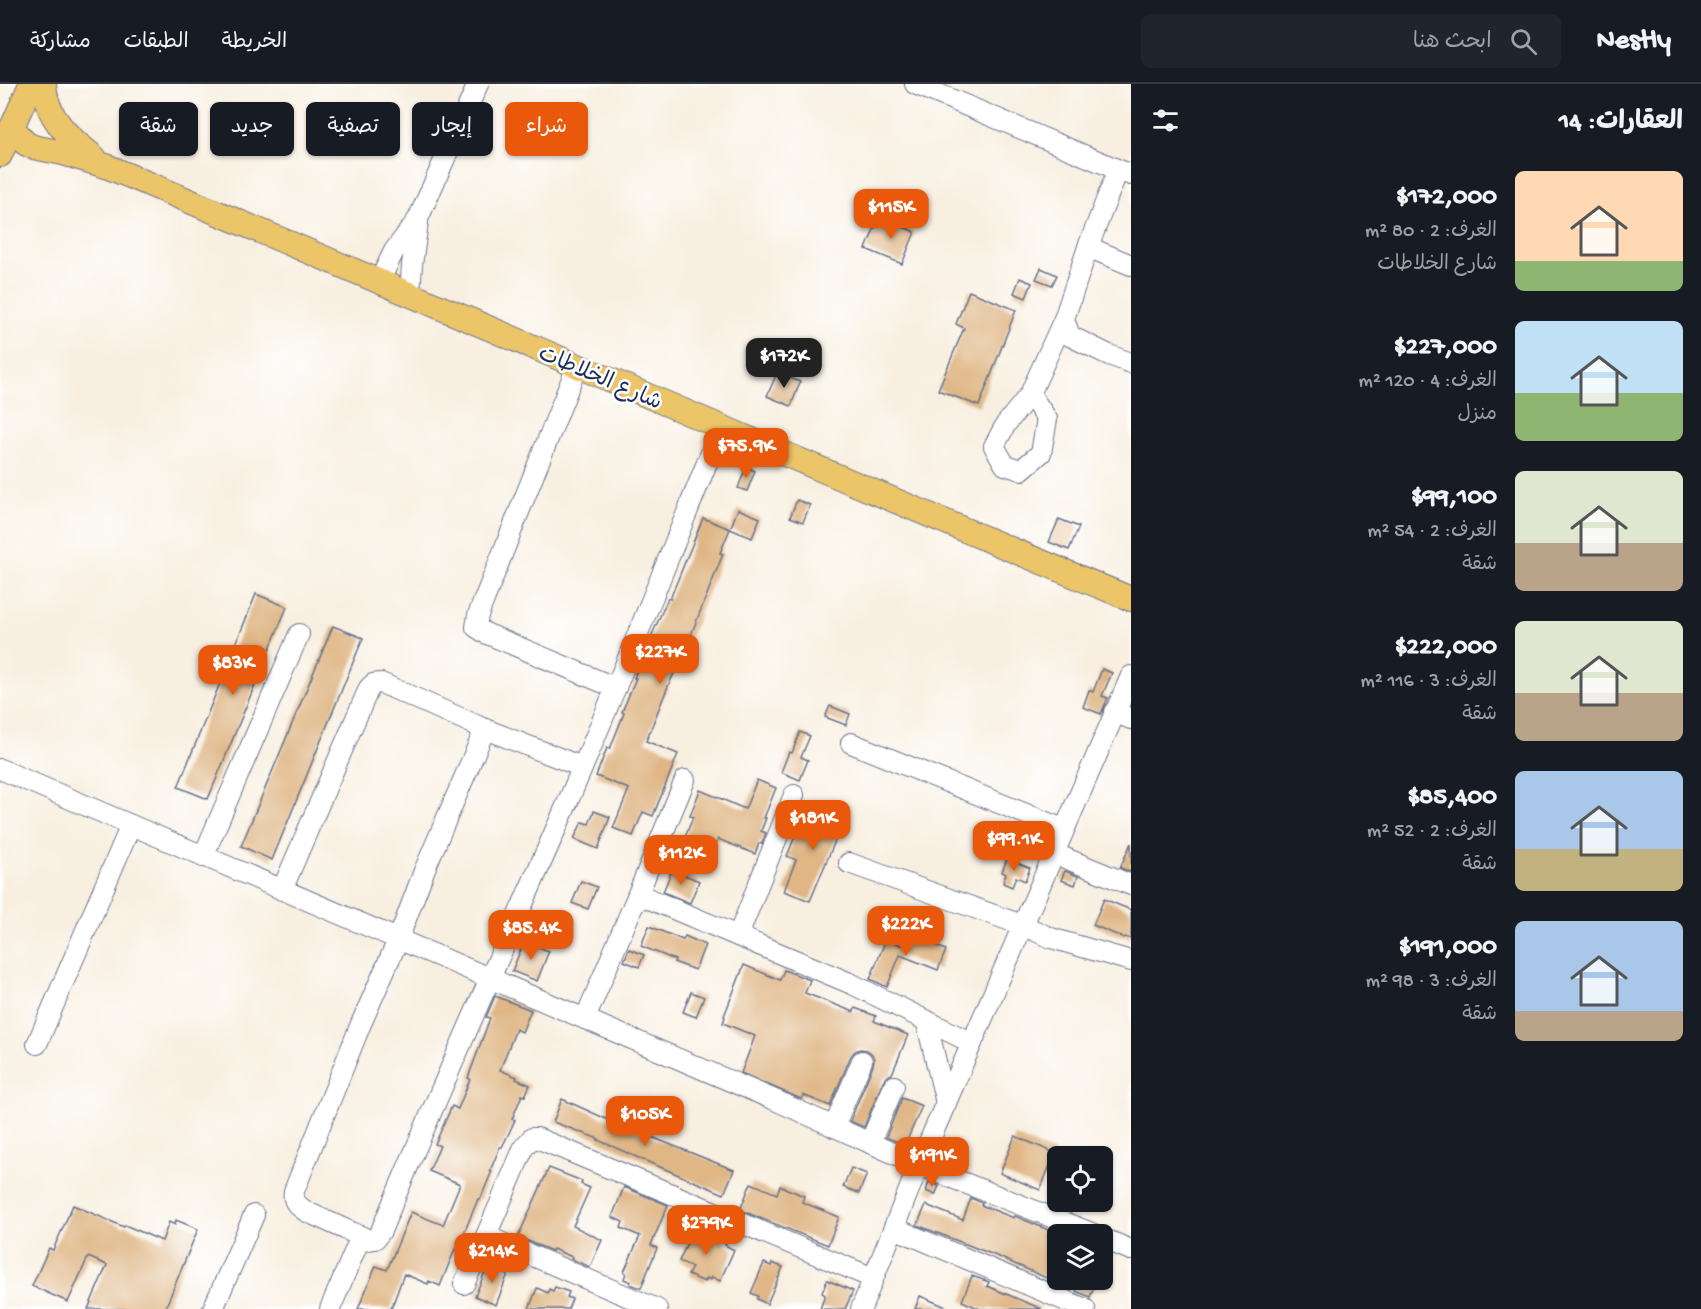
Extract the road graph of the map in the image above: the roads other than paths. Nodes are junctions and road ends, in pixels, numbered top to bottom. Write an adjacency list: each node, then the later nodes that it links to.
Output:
1 (31, 84): 5 (main road)
2 (44, 84): 7 (main road)
3 (478, 84): 9 (street)
4 (915, 84): 8 (street)
5 (12, 128): 6 (main road); 7 (main road)
6 (0, 155)
7 (106, 166): 12 (main road, شارع الخلاطات)
8 (1125, 173): 10 (street)
9 (418, 219): 12 (street); 13 (street)
10 (1088, 247): 11 (street); 14 (street)
11 (1131, 265)
12 (380, 280): 13 (main road, شارع الخلاطات)
13 (410, 293): 16 (main road, شارع الخلاطات)
14 (1064, 320): 15 (street); 17 (street)
15 (1131, 363)
16 (577, 366): 18 (main road, شارع الخلاطات); 22 (street)
17 (1029, 394)
18 (722, 428): 19 (main road, شارع الخلاطات); 22 (street)
19 (1131, 599)
20 (299, 634): 33 (street)
21 (1131, 676): 23 (street)
22 (616, 688): 26 (street)
23 (1123, 715): 31 (street)
24 (485, 729): 26 (street); 36 (street); 40 (street)
25 (851, 743): 31 (street)
26 (582, 767): 42 (street)
27 (0, 769): 30 (street)
28 (685, 780): 37 (street)
29 (794, 795): 39 (street)
30 (131, 825): 33 (street); 46 (street)
31 (1064, 829): 32 (street)
32 (1053, 853): 35 (street); 38 (street)
33 (203, 856): 36 (street)
34 (849, 863): 38 (street)
35 (1131, 885)
36 (282, 890): 40 (street)
37 (633, 906): 39 (street); 43 (street)
38 (1022, 925): 41 (street); 45 (street)
39 (738, 936): 44 (street)
40 (398, 940): 42 (street); 56 (street)
41 (1131, 961)
42 (489, 978): 43 (street); 56 (street)
43 (585, 1019): 50 (street)
44 (927, 1020): 45 (street); 49 (street)
45 (972, 1043): 49 (street)
46 (37, 1044)
47 (862, 1061): 50 (street)
48 (894, 1086): 51 (street)
49 (946, 1103): 52 (street)
50 (834, 1127): 51 (street)
51 (870, 1143): 52 (street)
52 (919, 1165): 54 (street); 55 (street)
53 (254, 1215): 62 (street)
54 (1069, 1224)
55 (894, 1228): 60 (street); 66 (street)
56 (361, 1236): 63 (street)
57 (486, 1236): 60 (street); 61 (street); 64 (street)
58 (1113, 1243): 59 (street)
59 (1131, 1250)
60 (873, 1278): 65 (street)
61 (464, 1284)
62 (213, 1309)
63 (330, 1309)
64 (657, 1309)
65 (861, 1309)
66 (1086, 1309)

